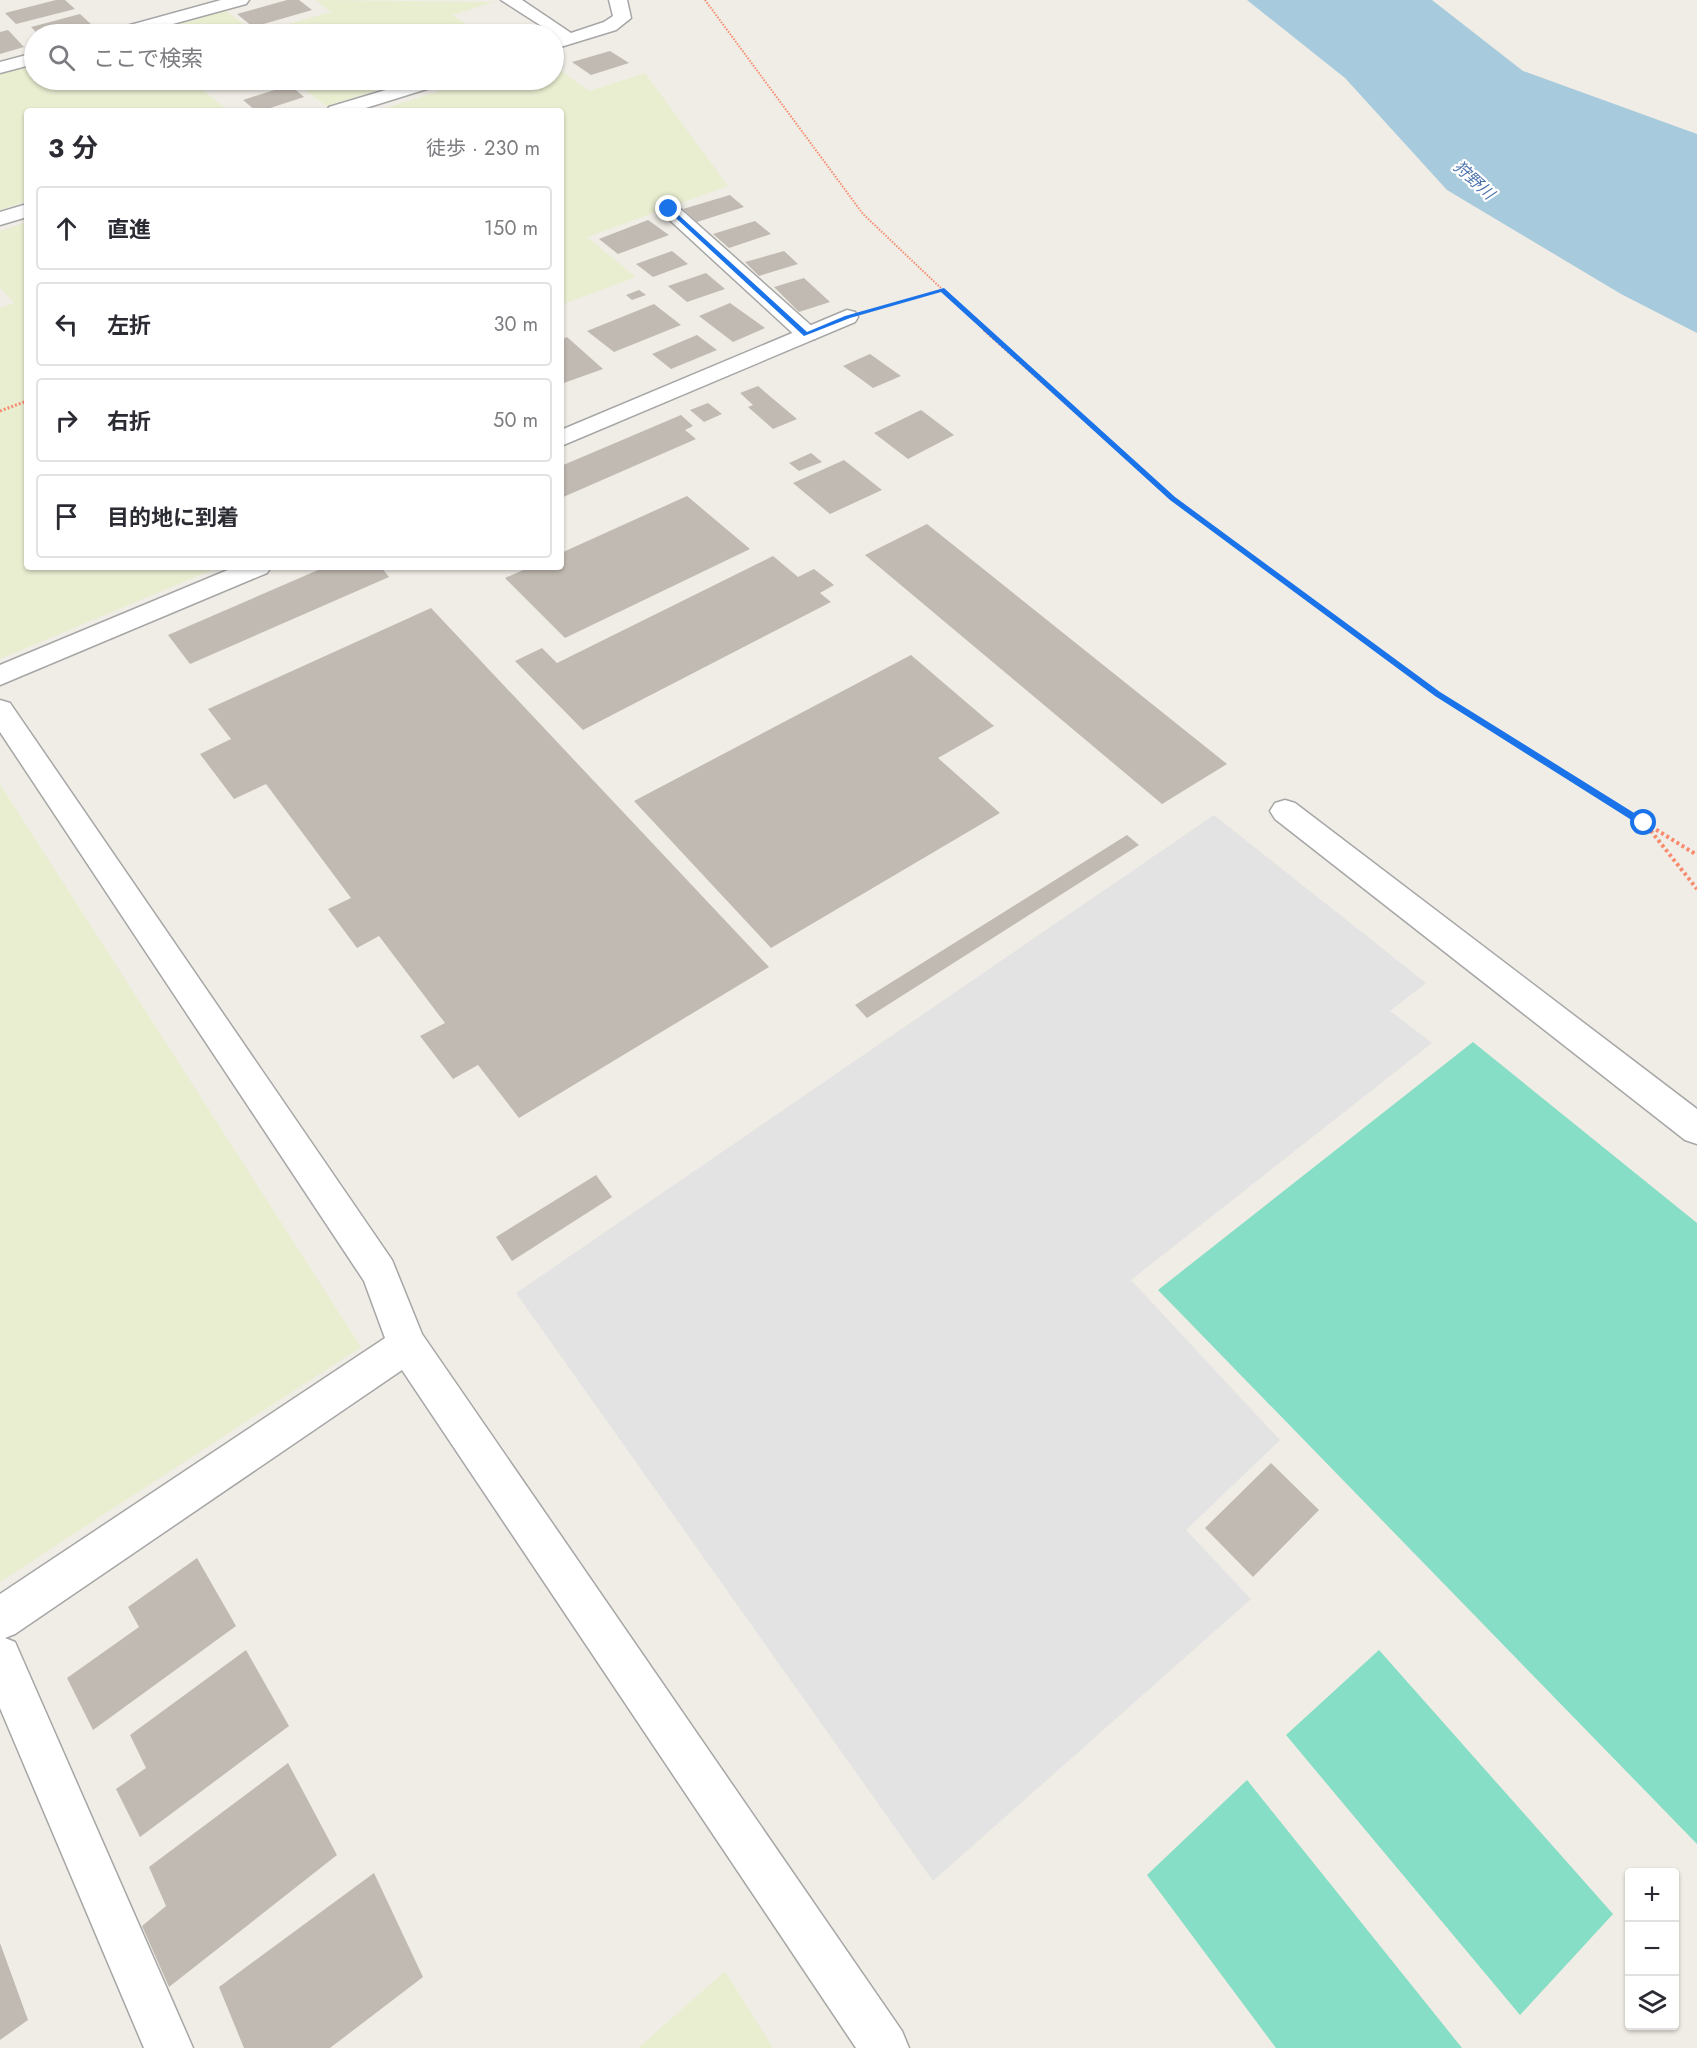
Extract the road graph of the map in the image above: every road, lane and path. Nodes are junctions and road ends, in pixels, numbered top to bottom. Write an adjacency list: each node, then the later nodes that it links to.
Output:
1 (240, 0): 5 (street)
2 (510, 0): 6 (street)
3 (618, 0): 7 (street)
4 (705, 0): 15 (path)
5 (154, 24)
6 (540, 24)
7 (564, 40)
8 (24, 61): 9 (street)
9 (0, 68)
10 (404, 90): 11 (street)
11 (346, 108)
12 (669, 209): 17 (street)
13 (24, 211): 14 (street)
14 (0, 219)
15 (942, 290): 16 (path); 25 (path)
16 (847, 317): 17 (street)
17 (807, 334): 20 (street)
18 (24, 402): 19 (path)
19 (0, 411)
20 (564, 438)
21 (251, 570): 22 (street)
22 (0, 676)
23 (0, 710): 29 (street)
24 (1285, 811): 28 (street)
25 (1644, 823): 26 (path); 27 (path)
26 (1697, 855)
27 (1697, 889)
28 (1697, 1129)
29 (407, 1345): 30 (street); 33 (street)
30 (0, 1619)
31 (0, 1657): 32 (street)
32 (169, 2048)
33 (885, 2048)

